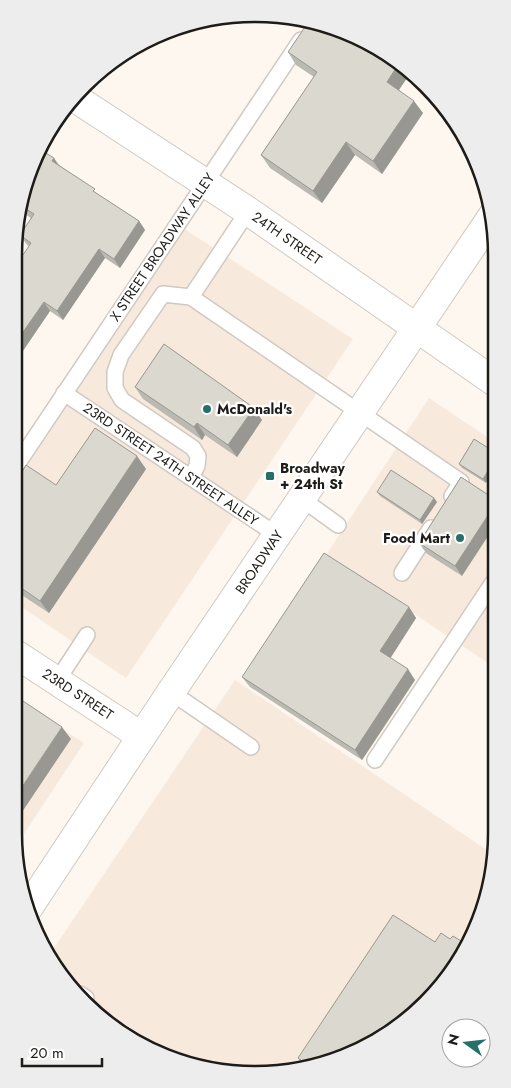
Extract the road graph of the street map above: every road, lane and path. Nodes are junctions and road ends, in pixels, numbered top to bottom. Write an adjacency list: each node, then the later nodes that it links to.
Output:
1 (310, 29): 3 (lane, X STREET BROADWAY ALLEY)
2 (81, 101): 3 (main road, 24TH STREET)
3 (205, 184): 4 (main road, 24TH STREET); 9 (lane, X STREET BROADWAY ALLEY)
4 (248, 211): 6 (lane); 7 (main road, 24TH STREET)
5 (487, 224): 7 (main road, BROADWAY)
6 (191, 297): 10 (lane); 12 (lane)
7 (416, 328): 8 (main road, 24TH STREET); 10 (main road, BROADWAY)
8 (488, 378)
9 (64, 393): 11 (lane, X STREET BROADWAY ALLEY); 12 (lane, 23RD STREET 24TH STREET ALLEY)
10 (360, 412): 13 (main road, BROADWAY); 16 (lane)
11 (22, 457)
12 (191, 478): 15 (lane, 23RD STREET 24TH STREET ALLEY)
13 (302, 499): 14 (lane); 15 (main road, BROADWAY)
14 (338, 525)
15 (277, 535): 21 (main road, BROADWAY)
16 (402, 572)
17 (488, 590): 24 (lane)
18 (88, 635): 20 (lane)
19 (22, 658): 20 (main road, 23RD STREET)
20 (57, 681): 22 (main road, 23RD STREET)
21 (171, 692): 22 (main road, BROADWAY); 23 (lane)
22 (141, 736): 25 (main road, BROADWAY)
23 (251, 748)
24 (375, 760)
25 (33, 901)

